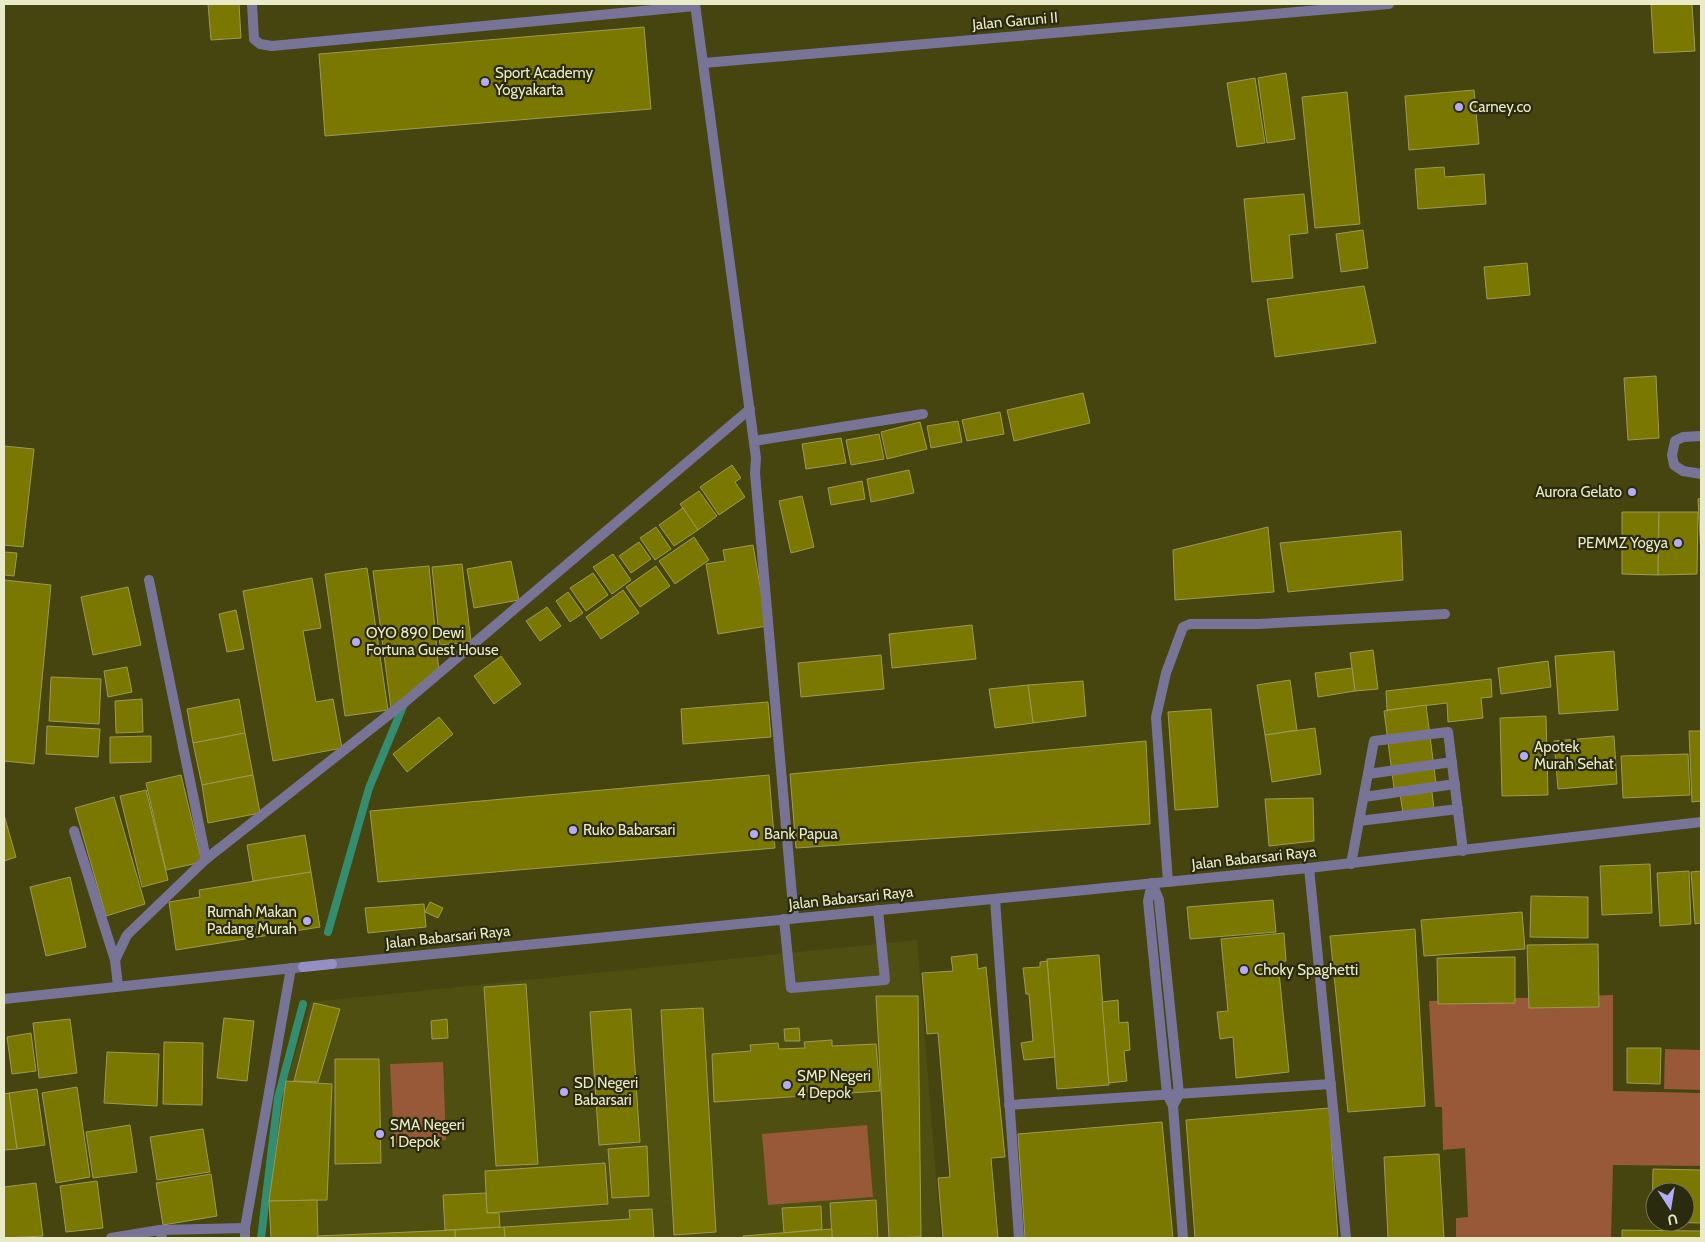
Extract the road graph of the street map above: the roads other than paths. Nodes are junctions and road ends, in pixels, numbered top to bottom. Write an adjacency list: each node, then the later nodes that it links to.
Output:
1 (252, 4): 3 (street)
2 (1389, 4): 4 (street, Jalan Garuni II)
3 (695, 5): 5 (street)
4 (1366, 5): 5 (street, Jalan Garuni II)
5 (704, 63): 6 (street)
6 (750, 409): 9 (street); 22 (street)
7 (923, 414): 9 (street)
8 (1701, 436): 10 (street)
9 (754, 441): 29 (street)
10 (1701, 474)
11 (149, 580): 22 (street)
12 (1446, 614): 25 (street)
13 (1452, 762): 14 (street); 14 (street); 15 (street)
14 (1368, 774): 16 (street)
15 (1455, 784): 16 (street); 17 (street)
16 (1364, 797): 18 (street)
17 (1458, 809): 18 (street); 21 (street)
18 (1359, 821): 23 (street)
19 (1701, 822): 21 (street, Jalan Babarsari Raya)
20 (74, 831): 30 (street)
21 (1463, 850): 23 (street, Jalan Babarsari Raya)
22 (206, 859): 30 (street)
23 (1351, 864): 24 (street, Jalan Babarsari Raya)
24 (1310, 868): 25 (street, Jalan Babarsari Raya); 36 (street)
25 (1168, 882): 26 (street, Jalan Babarsari Raya)
26 (1152, 883): 27 (street, Jalan Babarsari Raya); 37 (street); 38 (street)
27 (995, 899): 28 (street, Jalan Babarsari Raya); 39 (street)
28 (878, 910): 29 (street, Jalan Babarsari Raya); 29 (street)
29 (789, 919): 31 (street, Jalan Babarsari Raya)
30 (115, 960): 34 (street)
31 (332, 964): 32 (main road, Jalan Babarsari Raya)
32 (303, 967): 33 (street, Jalan Babarsari Raya)
33 (291, 968): 34 (street, Jalan Babarsari Raya); 41 (street)
34 (118, 986): 35 (street, Jalan Babarsari Raya)
35 (4, 999)
36 (1331, 1084): 38 (street); 46 (street)
37 (1167, 1094): 38 (street); 39 (street); 40 (street)
38 (1179, 1094): 40 (street)
39 (1009, 1105): 44 (street)
40 (1173, 1106): 45 (street)
41 (245, 1233): 42 (street)
42 (161, 1234): 43 (street)
43 (111, 1238)
44 (1019, 1238)
45 (1183, 1238)
46 (1346, 1238)

